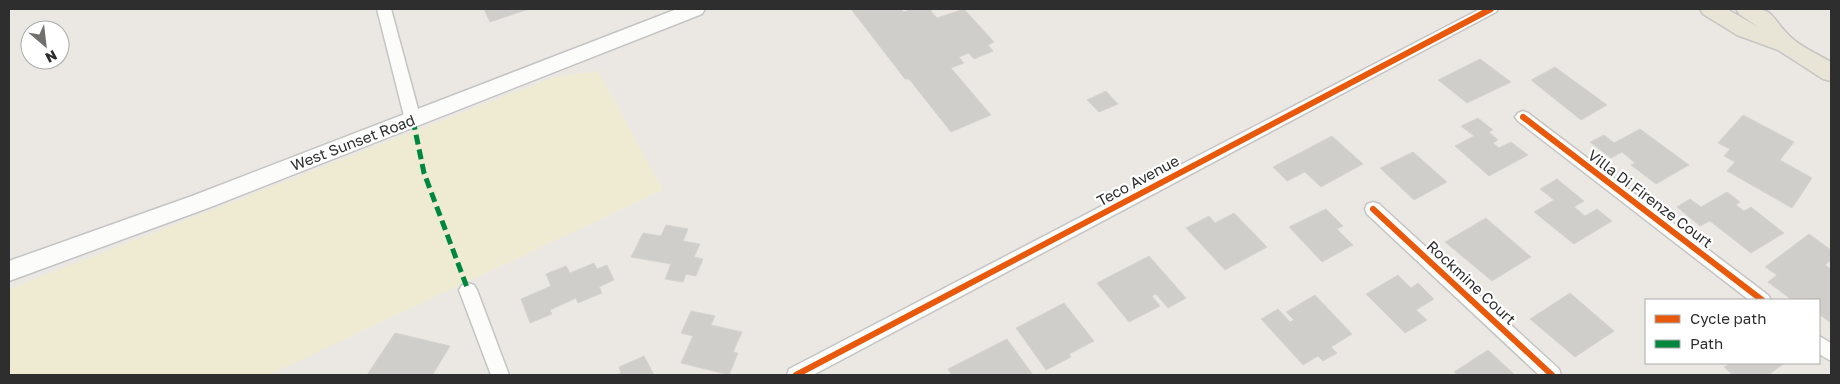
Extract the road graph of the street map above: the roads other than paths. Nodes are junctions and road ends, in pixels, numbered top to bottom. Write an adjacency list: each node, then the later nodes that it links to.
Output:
1 (384, 9): 9 (street)
2 (695, 9): 9 (main road, West Sunset Road)
3 (1491, 9): 17 (street, Teco Avenue)
4 (1711, 9): 6 (main road)
5 (1747, 9): 6 (main road)
6 (1786, 45): 7 (main road)
7 (1831, 73)
8 (1523, 117): 13 (street, Villa Di Firenze Court)
9 (413, 120): 11 (main road, West Sunset Road)
10 (1373, 209): 18 (street, Rockmine Court)
11 (9, 271)
12 (468, 290): 16 (street)
13 (1761, 299)
14 (1820, 345): 15 (street)
15 (1831, 353)
16 (500, 375)
17 (796, 375)
18 (1552, 375)

